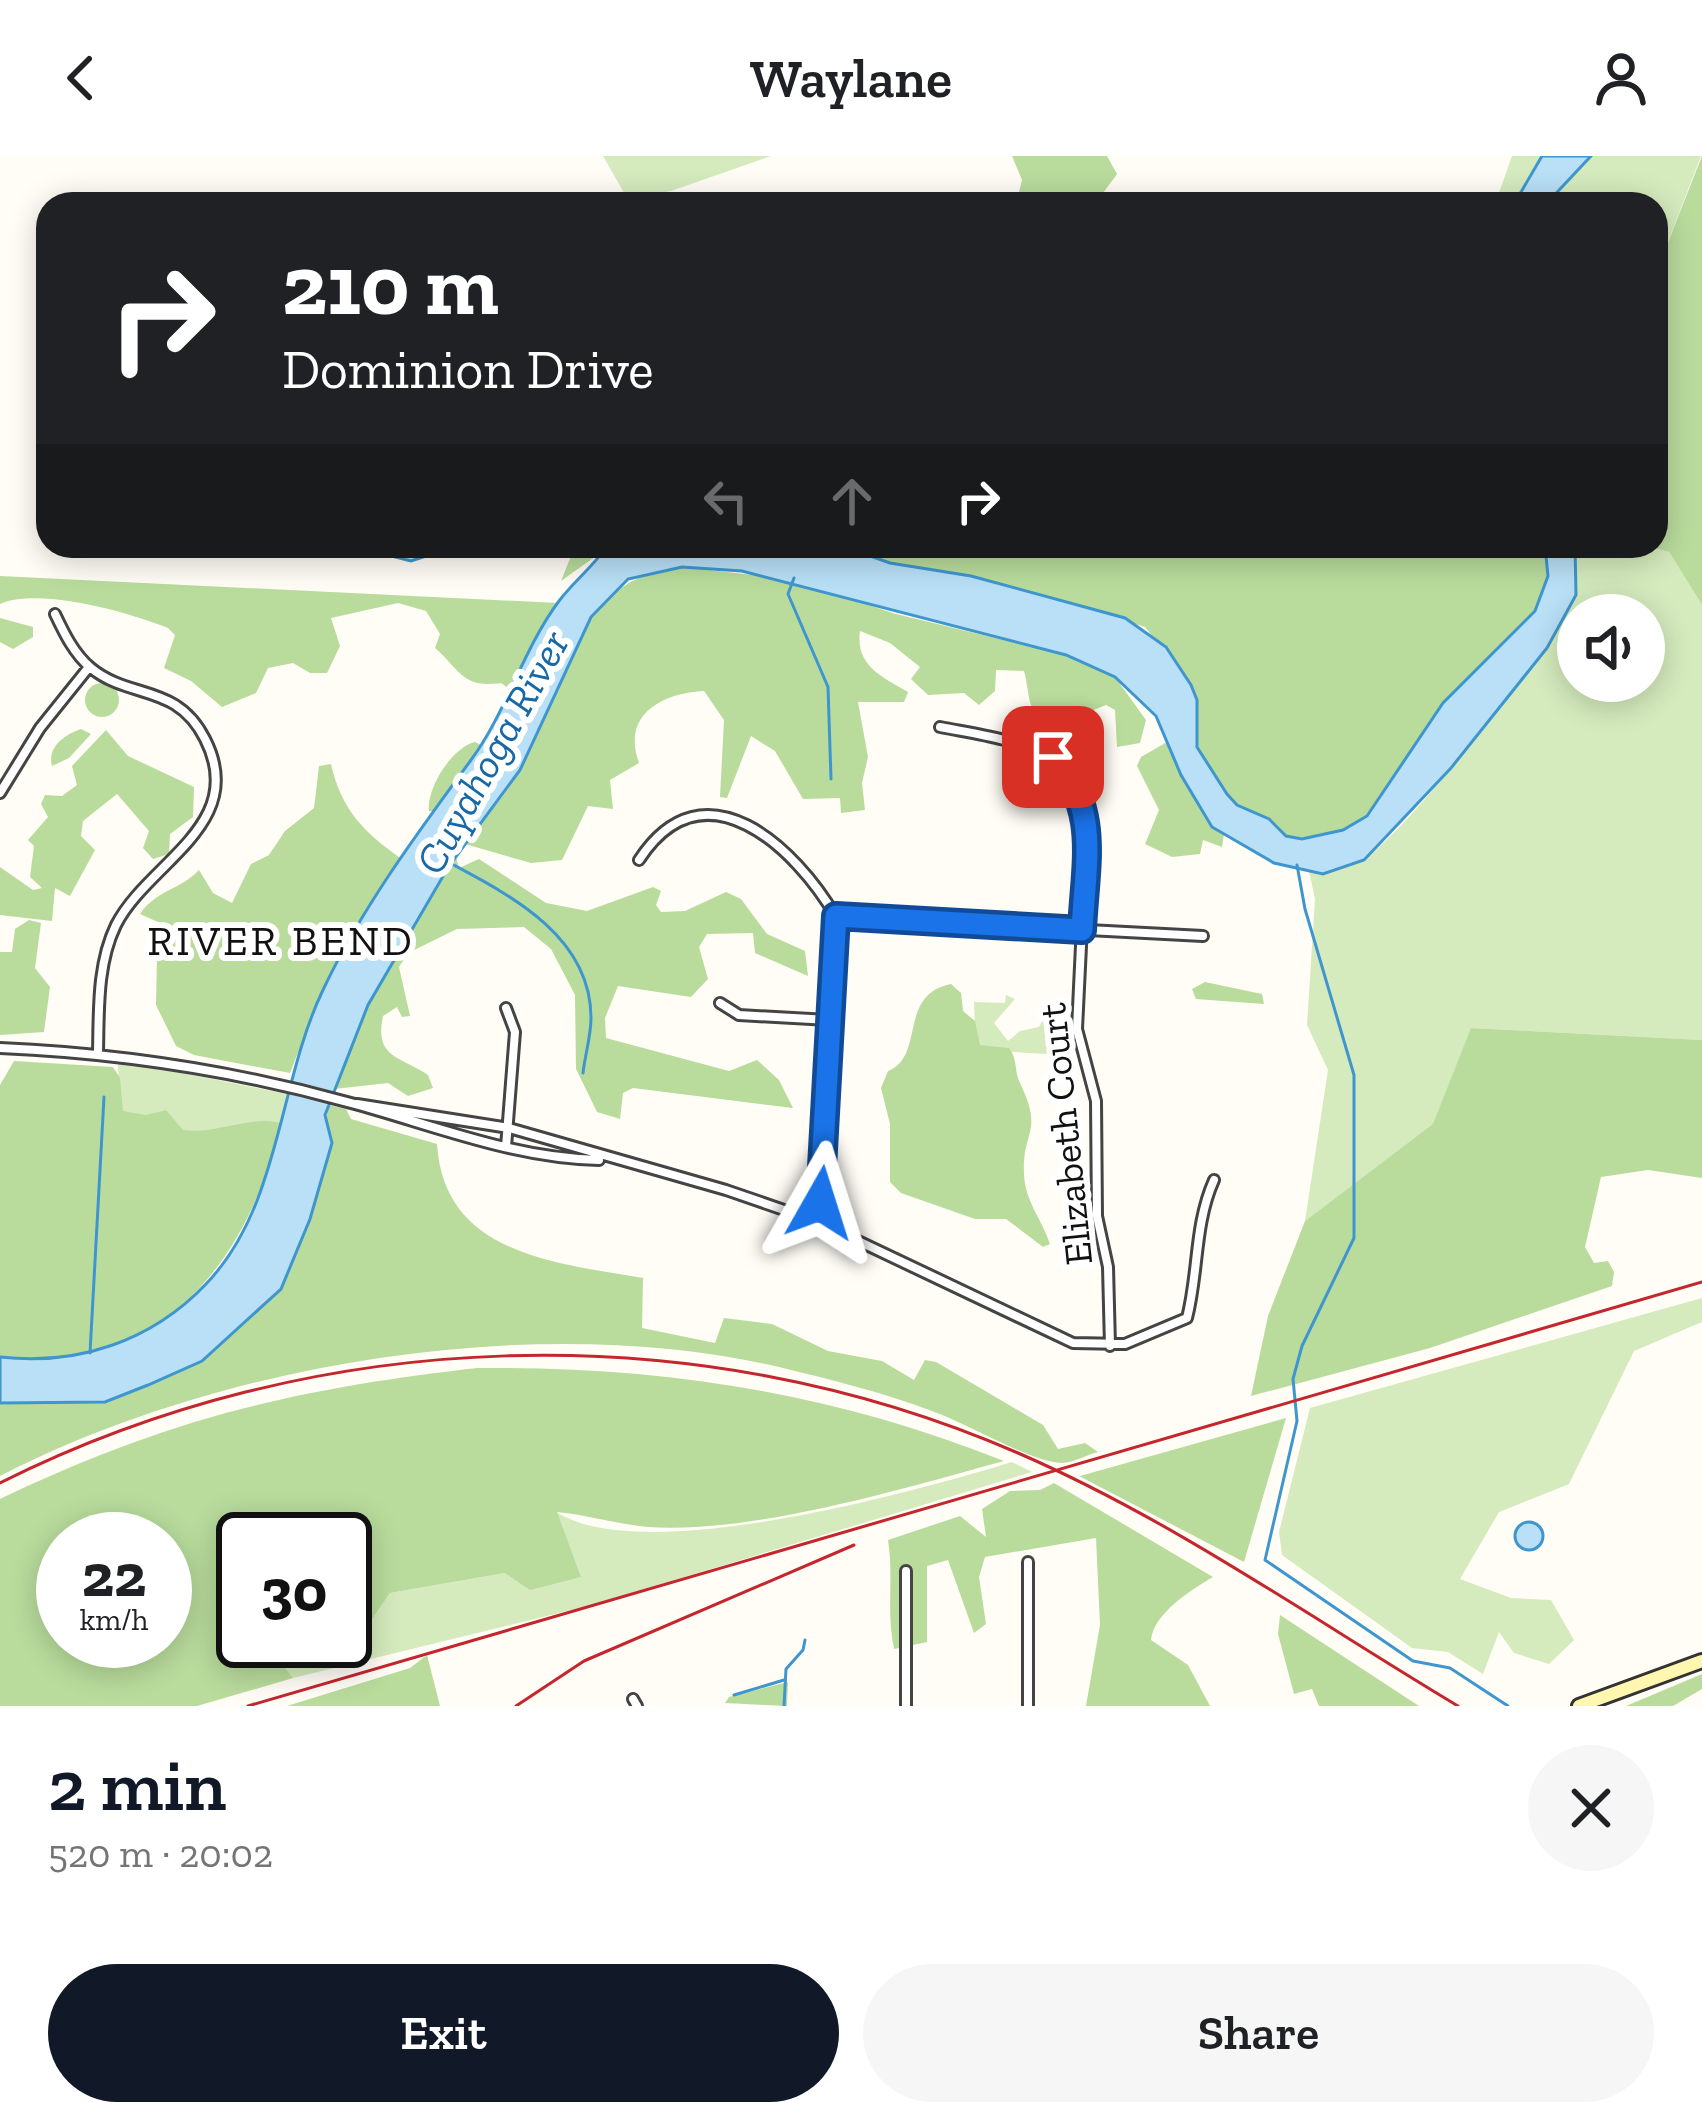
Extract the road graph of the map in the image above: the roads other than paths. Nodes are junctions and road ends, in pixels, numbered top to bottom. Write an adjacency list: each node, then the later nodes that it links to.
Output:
1 (55, 614): 2 (street)
2 (89, 667): 4 (street); 13 (street)
3 (940, 727): 7 (street, Elizabeth Court)
4 (0, 793)
5 (639, 860): 6 (street)
6 (836, 916): 7 (street); 11 (street)
7 (1082, 930): 8 (street); 20 (street, Elizabeth Court)
8 (1204, 935)
9 (720, 1004): 11 (street)
10 (506, 1008): 15 (street)
11 (829, 1020): 19 (street)
12 (0, 1048): 13 (street)
13 (98, 1052): 14 (street)
14 (352, 1103): 15 (street); 16 (street)
15 (509, 1129): 16 (street); 17 (street)
16 (506, 1147): 17 (street)
17 (607, 1160): 19 (street)
18 (1214, 1180): 20 (street)
19 (816, 1221): 20 (street)
20 (1110, 1346)
21 (1028, 1562): 25 (street)
22 (906, 1571): 24 (street)
23 (1702, 1660): 26 (street)
24 (906, 1706)
25 (1028, 1706)
26 (1580, 1706)

